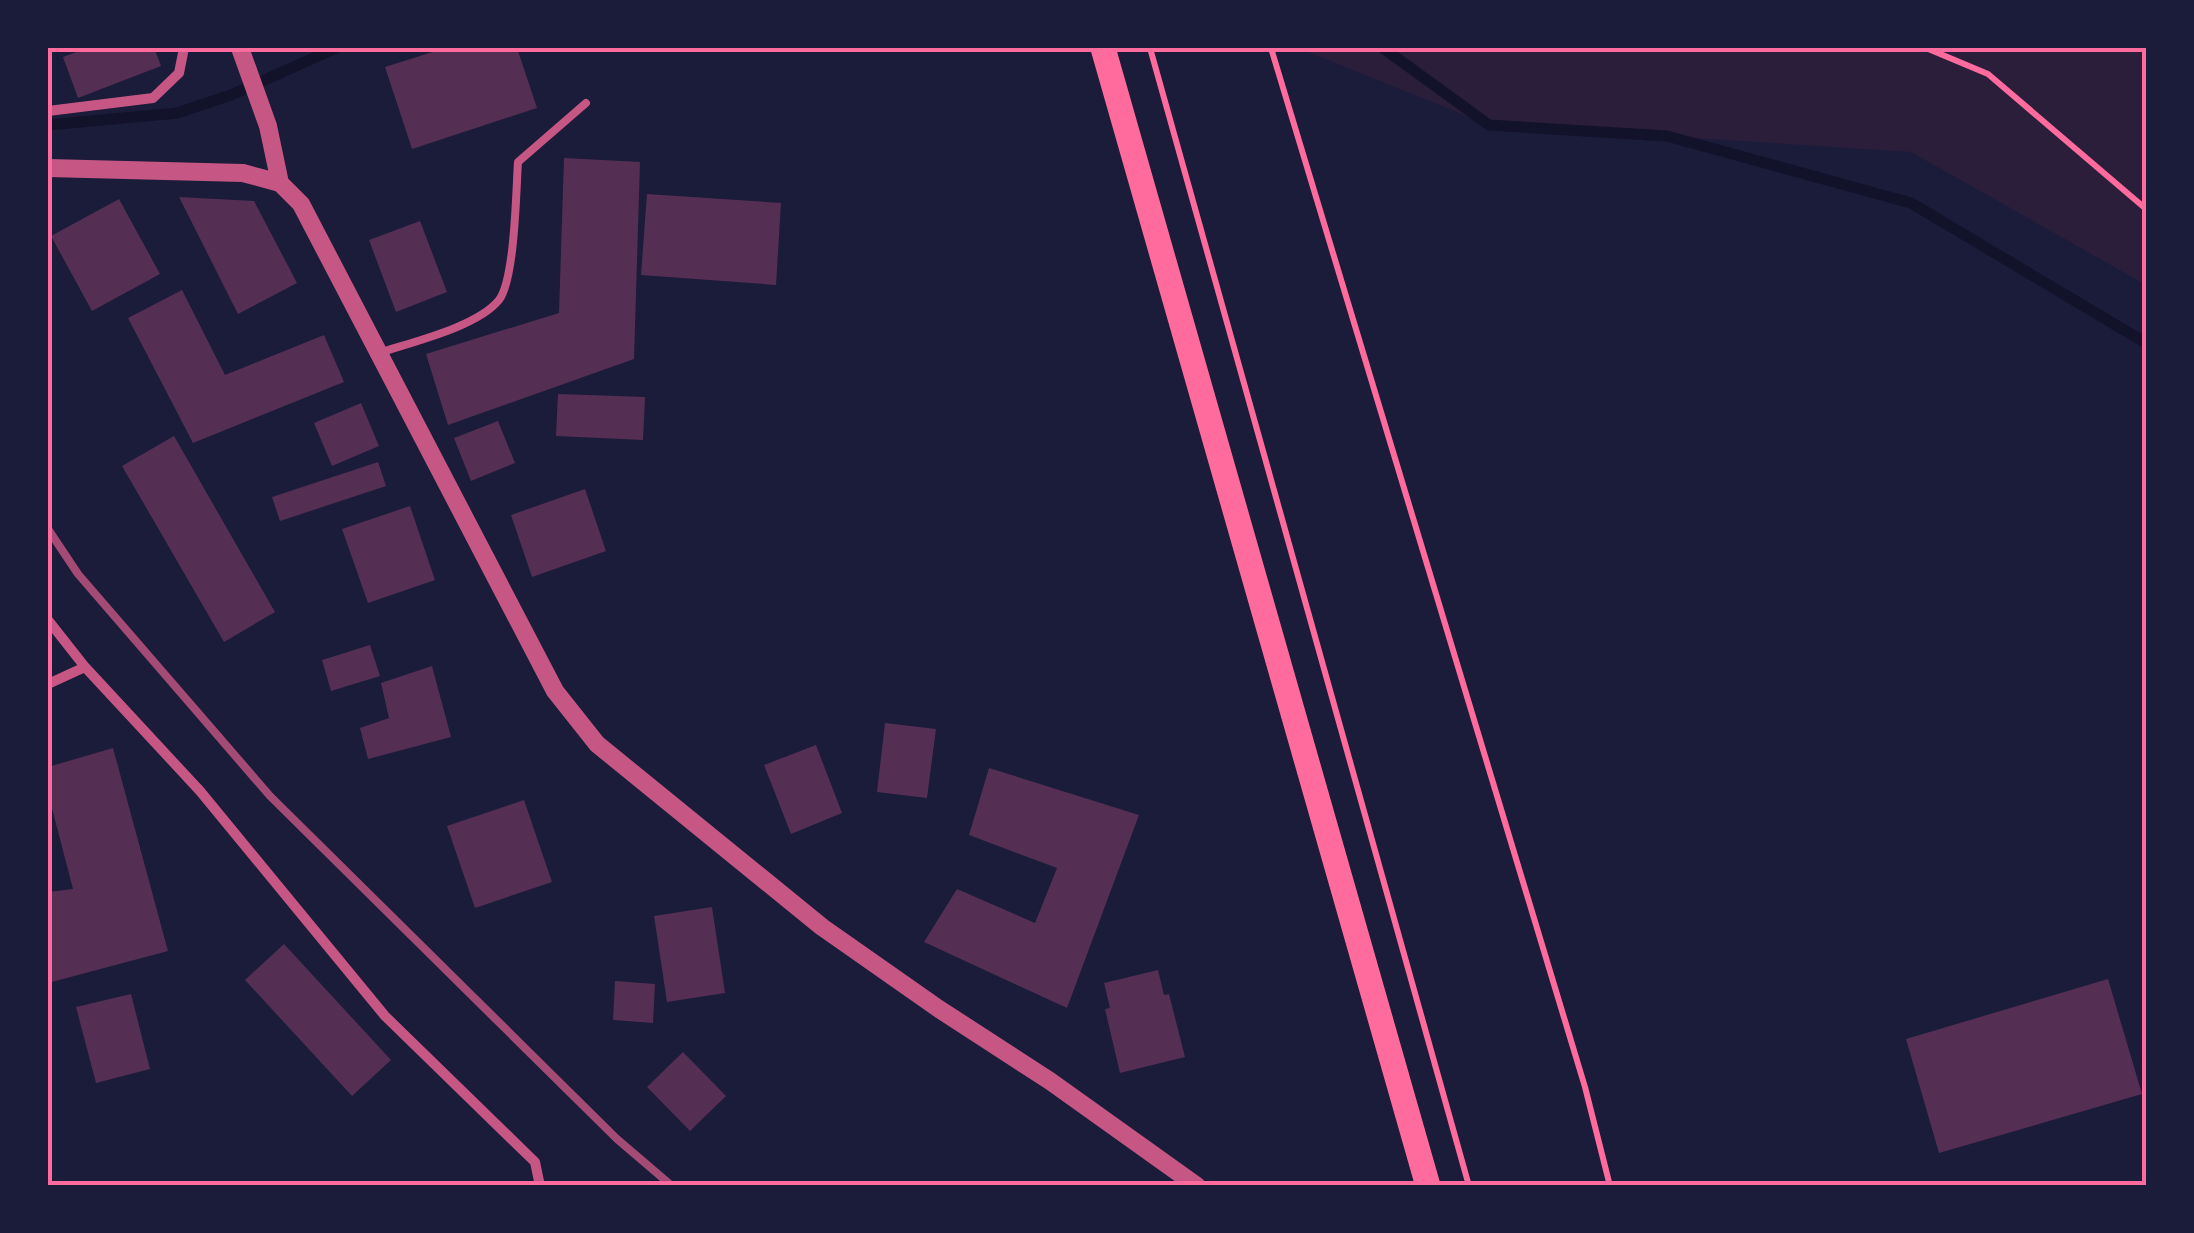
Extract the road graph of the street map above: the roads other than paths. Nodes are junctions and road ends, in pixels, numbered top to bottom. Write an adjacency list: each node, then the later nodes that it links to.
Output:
1 (184, 48): 5 (street)
2 (240, 48): 7 (street)
3 (1103, 48): 14 (main road)
4 (586, 103): 8 (lane)
5 (48, 112)
6 (48, 168): 7 (street)
7 (280, 183): 8 (street)
8 (380, 353): 13 (street)
9 (48, 620): 10 (street)
10 (85, 667): 11 (street); 12 (street)
11 (48, 684)
12 (540, 1186)
13 (1197, 1186)
14 (1428, 1186)

